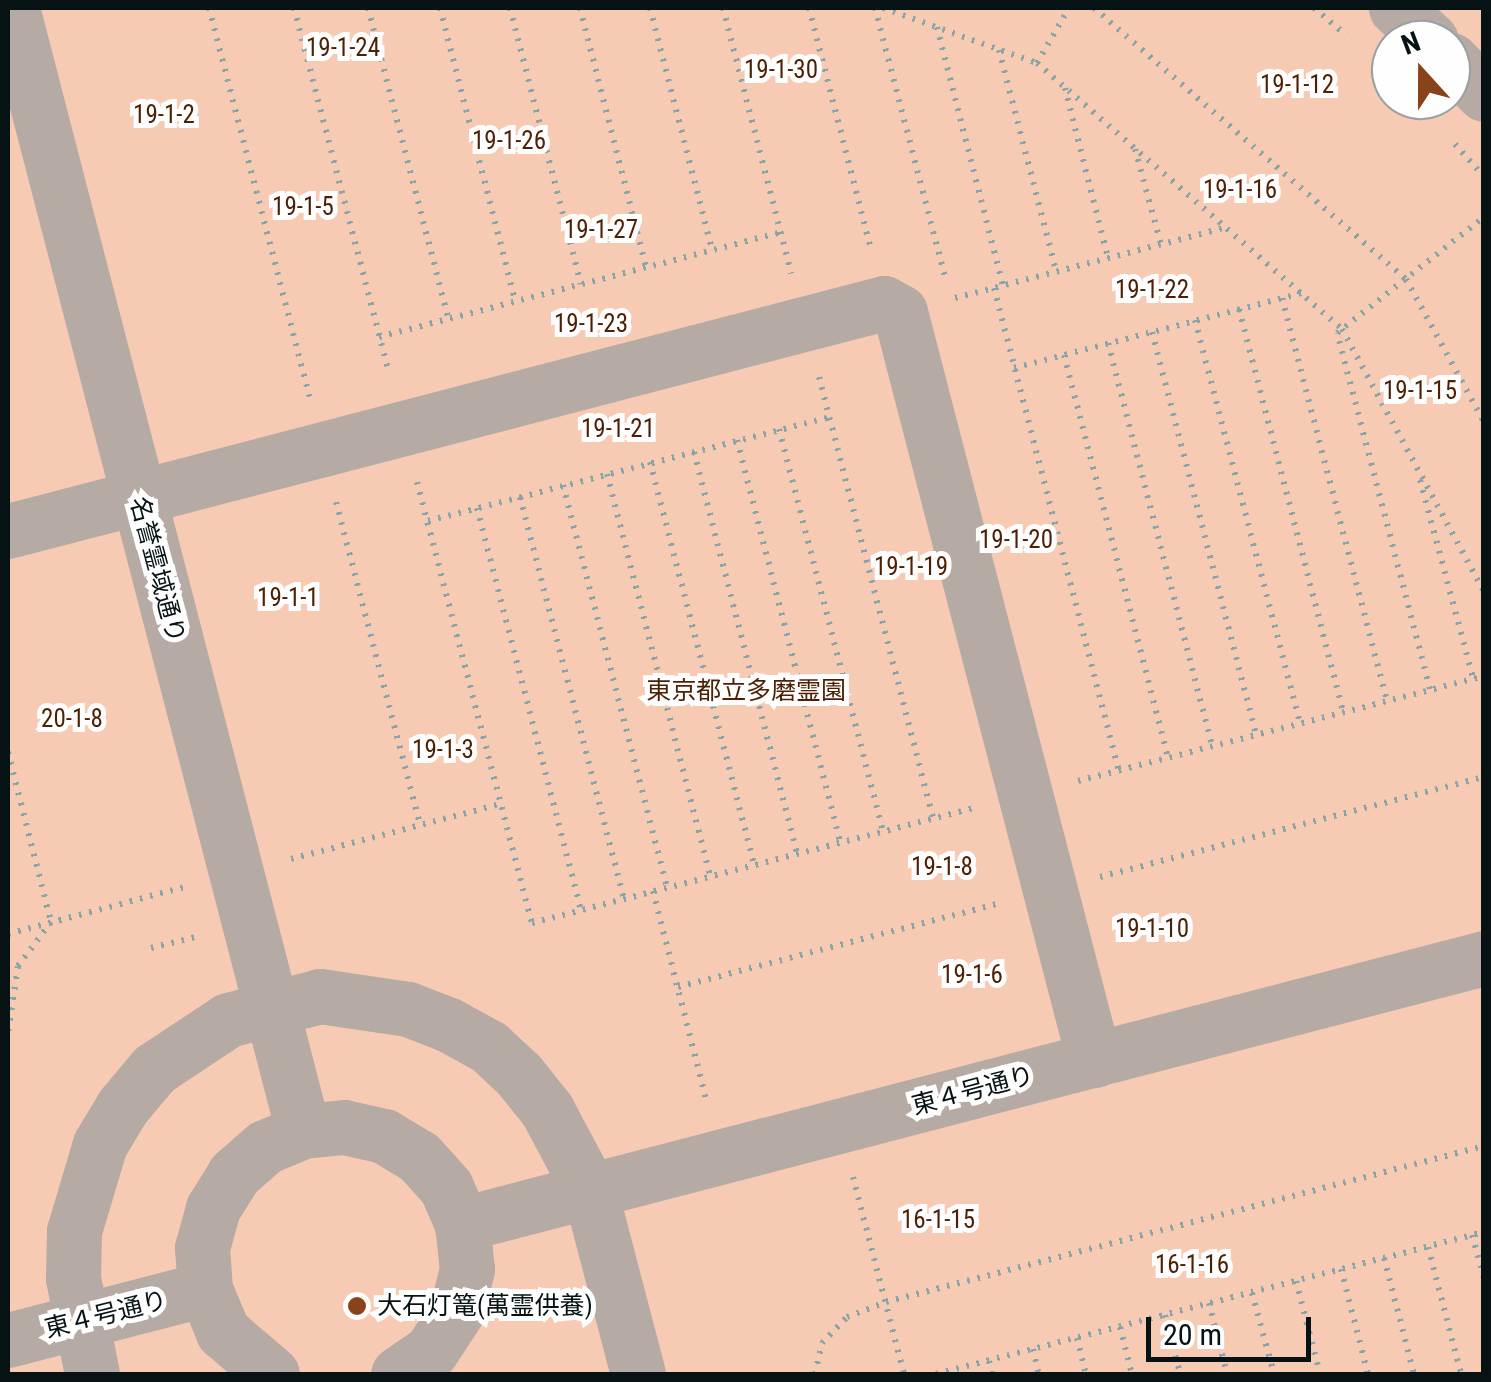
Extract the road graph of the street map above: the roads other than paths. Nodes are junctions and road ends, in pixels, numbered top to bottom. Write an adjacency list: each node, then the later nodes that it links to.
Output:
1 (12, 8): 2 (lane, 名誉霊域通り)
2 (138, 498): 3 (lane); 5 (lane, 名誉霊域通り); 6 (lane)
3 (8, 532)
4 (1484, 958): 6 (lane, 東４号通り)
5 (271, 1006): 7 (lane, 名誉霊域通り); 8 (lane); 11 (lane)
6 (1094, 1060): 8 (lane, 東４号通り)
7 (303, 1131): 9 (lane); 10 (lane)
8 (590, 1191): 9 (lane, 東４号通り); 16 (lane)
9 (462, 1224): 15 (lane)
10 (205, 1289): 11 (lane, 東４号通り); 14 (lane)
11 (78, 1322): 12 (lane, 東４号通り); 13 (lane)
12 (8, 1340)
13 (92, 1374)
14 (272, 1374)
15 (398, 1374)
16 (638, 1374)

